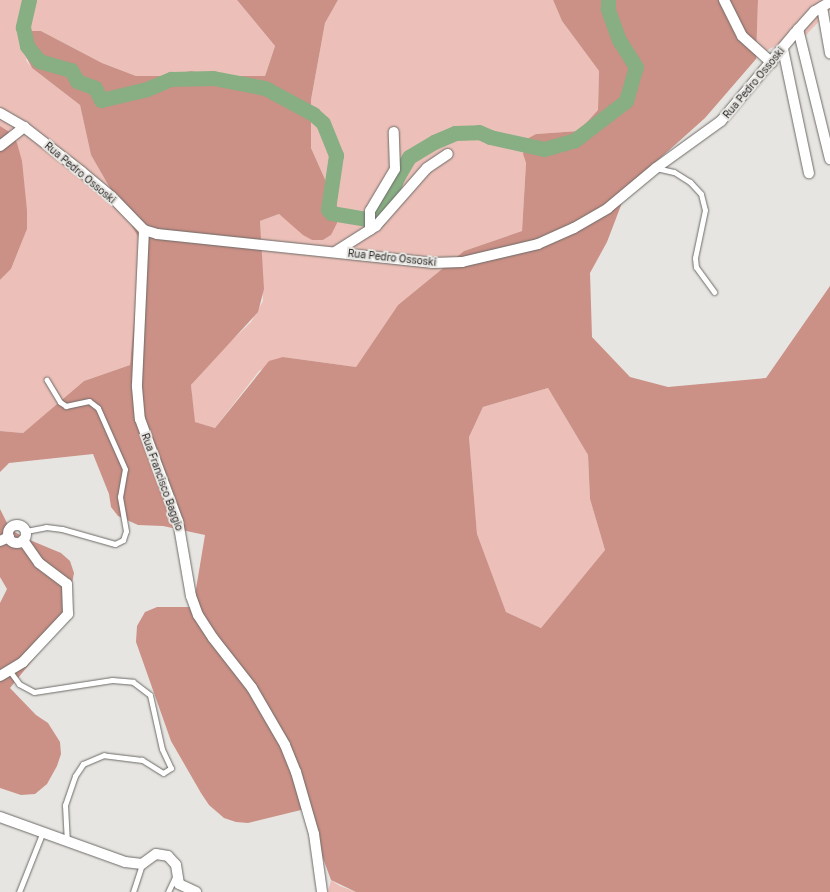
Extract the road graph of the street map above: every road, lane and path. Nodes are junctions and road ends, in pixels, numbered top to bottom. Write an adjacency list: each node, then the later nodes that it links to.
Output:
1 (724, 0): 6 (street)
2 (826, 4): 3 (street, Rua Pedro Ossoski); 5 (street)
3 (798, 29): 4 (street, Rua Pedro Ossoski); 12 (street)
4 (782, 49): 6 (street, Rua Pedro Ossoski); 14 (street)
5 (830, 53)
6 (772, 63): 13 (street, Rua Pedro Ossoski)
7 (0, 113): 8 (street, Rua Pedro Ossoski)
8 (24, 127): 10 (street); 15 (street, Rua Pedro Ossoski)
9 (394, 132): 16 (street)
10 (0, 146)
11 (448, 154): 16 (street)
12 (830, 159)
13 (656, 168): 17 (street, Rua Pedro Ossoski); 18 (lane)
14 (808, 173)
15 (144, 230): 17 (street, Rua Pedro Ossoski); 32 (street, Rua Francisco Baggio)
16 (370, 230): 17 (street)
17 (335, 252)
18 (714, 292)
19 (47, 380): 20 (lane)
20 (24, 536): 21 (street); 21 (street); 22 (street)
21 (5, 539)
22 (4, 673): 25 (lane)
23 (0, 817): 24 (street)
24 (42, 834): 25 (street); 28 (lane)
25 (67, 843): 26 (street)
26 (142, 864): 27 (street); 29 (lane)
27 (176, 874): 30 (lane); 31 (street)
28 (19, 892)
29 (133, 892)
30 (168, 892)
31 (196, 892)
32 (322, 892)

